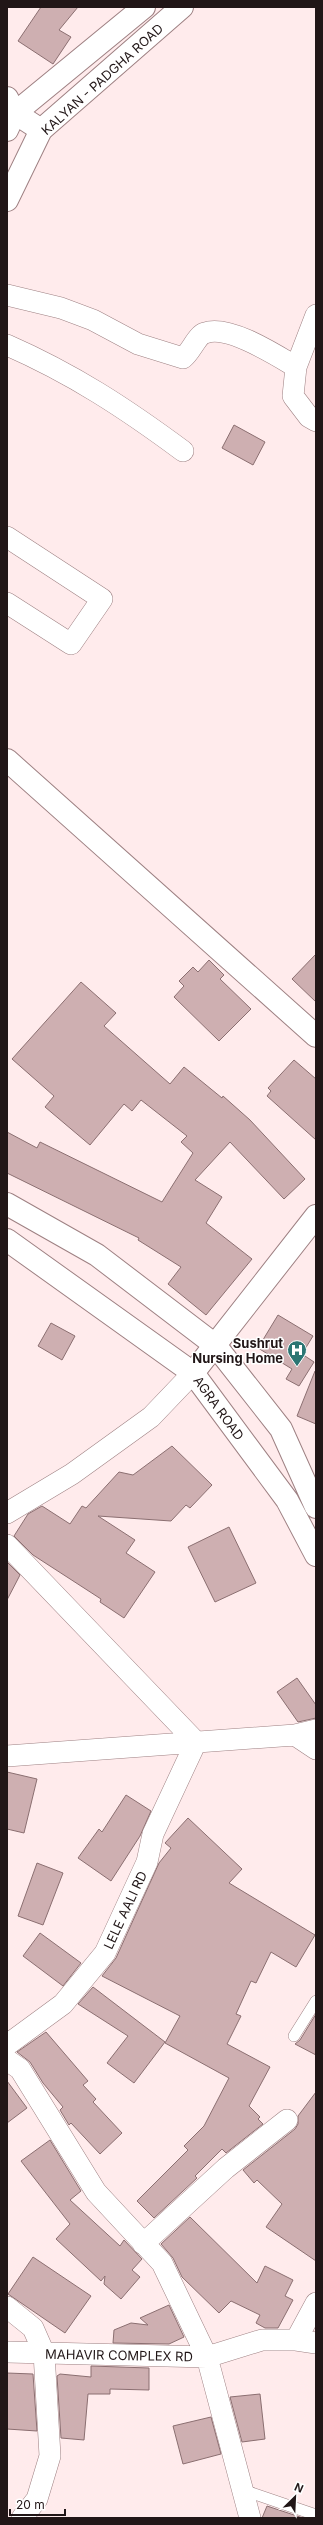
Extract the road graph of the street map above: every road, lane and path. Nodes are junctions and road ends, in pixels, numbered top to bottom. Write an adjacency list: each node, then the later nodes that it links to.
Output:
1 (144, 7): 3 (main road, KALYAN - PADGHA ROAD)
2 (182, 7): 4 (main road, KALYAN - PADGHA ROAD)
3 (10, 114): 4 (main road)
4 (41, 130): 5 (main road, KALYAN - PADGHA ROAD)
5 (7, 200)
6 (7, 295): 9 (street)
7 (316, 315): 9 (street)
8 (7, 345): 11 (street)
9 (296, 367): 10 (street)
10 (316, 421)
11 (183, 451)
12 (7, 537): 13 (street)
13 (7, 603)
14 (7, 760): 15 (main road)
15 (316, 1036)
16 (7, 1204): 19 (main road)
17 (316, 1216): 19 (main road)
18 (7, 1240): 20 (main road, AGRA ROAD)
19 (215, 1345): 20 (main road); 21 (main road)
20 (193, 1372): 22 (street); 24 (main road, AGRA ROAD)
21 (316, 1507)
22 (7, 1513)
23 (7, 1545): 27 (street)
24 (316, 1555)
25 (316, 1730): 26 (street)
26 (295, 1735): 27 (street); 28 (street)
27 (196, 1742): 29 (street); 32 (street, LELE AALI RD)
28 (316, 1749)
29 (7, 1756)
30 (316, 2001): 31 (lane)
31 (294, 2036)
32 (7, 2045)
33 (7, 2060): 35 (street, MAHAVIR COMPLEX RD)
34 (287, 2120): 35 (street)
35 (143, 2244): 41 (street, MAHAVIR COMPLEX RD)
36 (316, 2303): 38 (street)
37 (7, 2307): 40 (street)
38 (306, 2341): 41 (street)
39 (7, 2352): 40 (street, MAHAVIR COMPLEX RD)
40 (44, 2353): 41 (street, MAHAVIR COMPLEX RD); 44 (street)
41 (207, 2357): 42 (street)
42 (243, 2490): 43 (lane); 45 (street)
43 (316, 2516)
44 (22, 2518)
45 (250, 2518)

